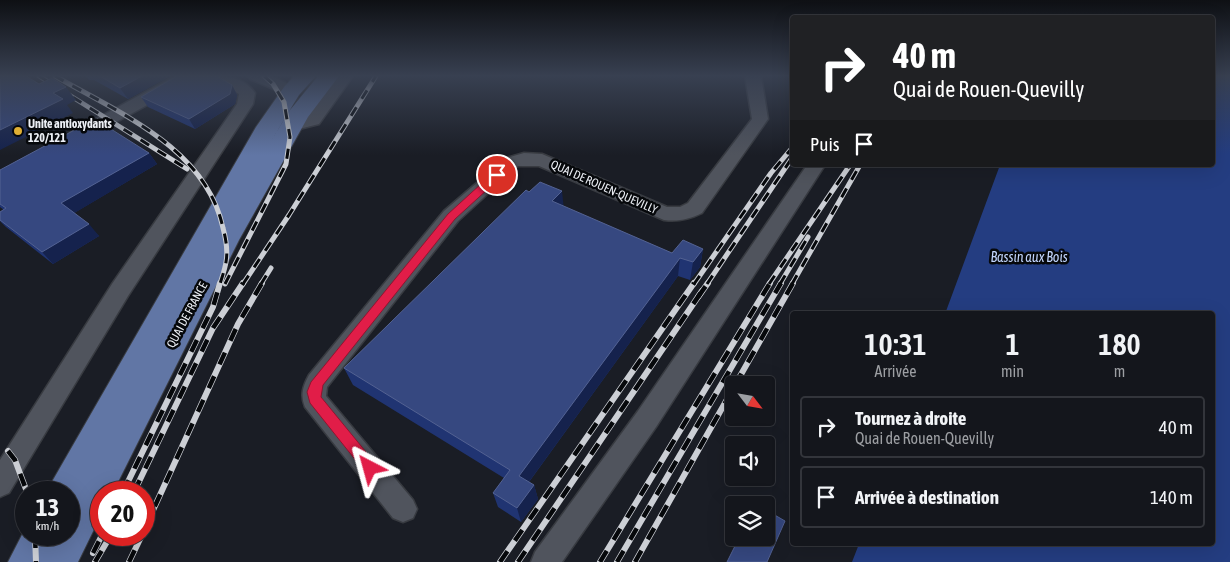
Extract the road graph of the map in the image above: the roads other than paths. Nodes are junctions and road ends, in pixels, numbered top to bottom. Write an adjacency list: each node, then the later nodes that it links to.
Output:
1 (140, 102): 9 (street)
2 (245, 102): 14 (street)
3 (286, 102): 13 (main road, QUAI DE FRANCE)
4 (292, 102): 11 (main road)
5 (297, 102): 8 (main road, QUAI DE FRANCE)
6 (326, 102): 8 (street)
7 (757, 102): 15 (street, QUAI DE ROUEN-QUEVILLY)
8 (291, 126): 11 (main road, QUAI DE FRANCE)
9 (59, 146)
10 (815, 167): 12 (street)
11 (247, 204): 18 (main road, QUAI DE FRANCE)
12 (647, 419): 19 (street); 20 (street)
13 (71, 481)
14 (0, 484)
15 (403, 508)
16 (36, 546): 17 (main road)
17 (27, 562)
18 (58, 562)
19 (545, 562)
20 (564, 562)

